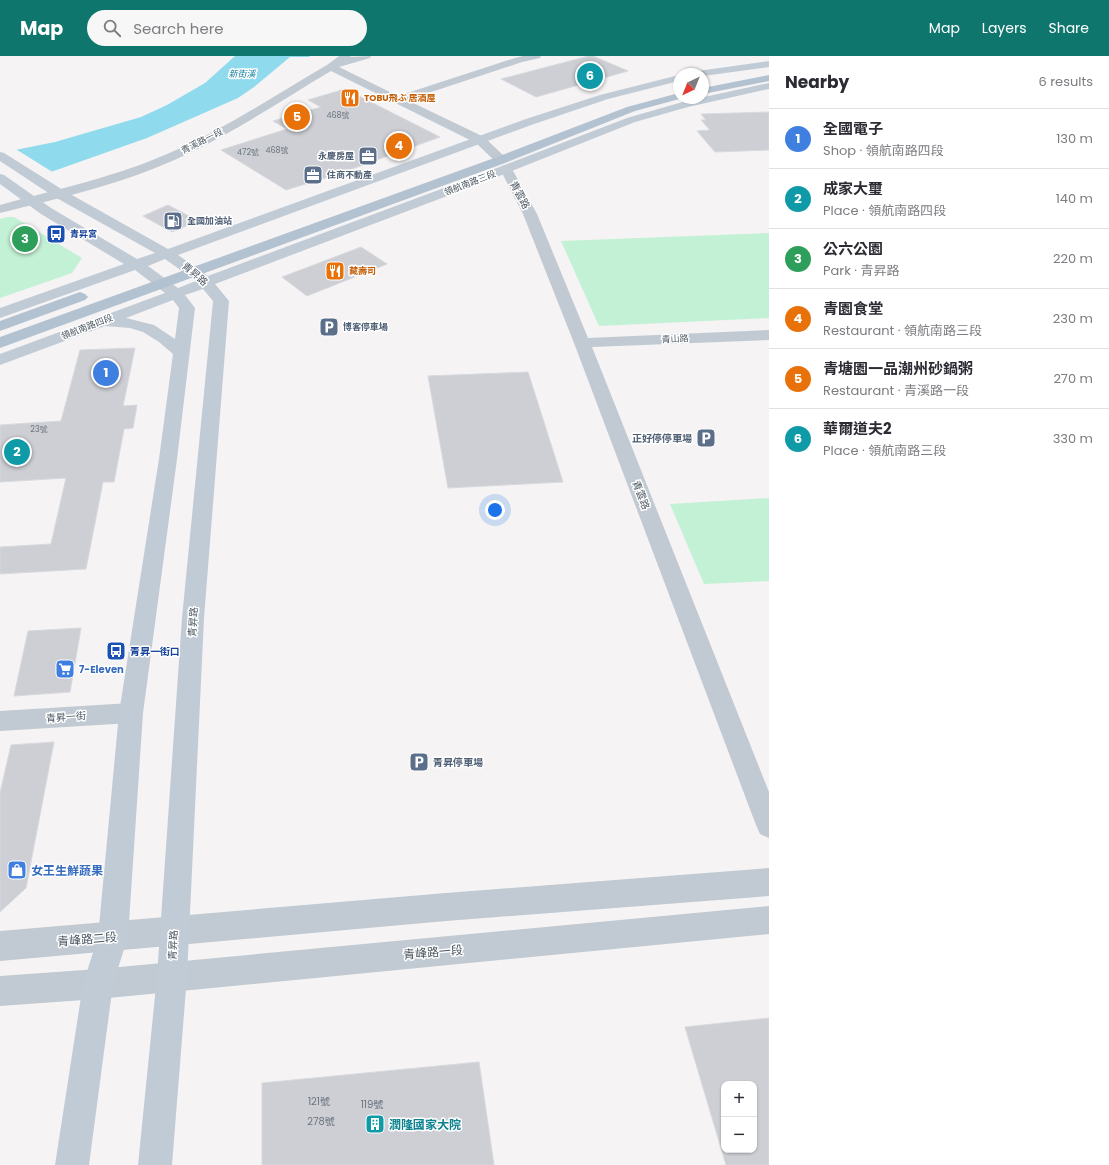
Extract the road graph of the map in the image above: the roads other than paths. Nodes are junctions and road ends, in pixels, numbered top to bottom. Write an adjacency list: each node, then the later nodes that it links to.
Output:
1 (346, 56): 5 (street, 青溪路一段)
2 (366, 56): 5 (street)
3 (536, 56): 15 (street)
4 (769, 64): 7 (street)
5 (331, 67): 15 (street, 青雲路); 20 (street, 青溪路一段)
6 (769, 70): 9 (main road)
7 (709, 72)
8 (769, 78): 13 (main road)
9 (709, 79)
10 (673, 80): 16 (street)
11 (673, 86): 16 (main road)
12 (769, 86): 18 (street, 領航南路三段)
13 (709, 90)
14 (673, 98): 18 (main road, 領航南路三段)
15 (399, 99): 16 (street, 青雲路)
16 (484, 145): 18 (street, 青雲路); 23 (main road)
17 (0, 156): 20 (street, 青昇路)
18 (503, 164): 25 (street, 領航南路三段); 33 (street, 青雲路)
19 (0, 178): 21 (street)
20 (52, 195): 21 (street, 青溪路一段); 23 (street, 青昇路)
21 (31, 200): 22 (street, 青溪路一段); 24 (street)
22 (0, 209)
23 (173, 258): 24 (street); 25 (street, 青昇路)
24 (142, 269): 26 (street); 27 (street); 29 (main road)
25 (200, 277): 26 (street, 領航南路三段); 41 (street, 青昇路)
26 (168, 288): 28 (street, 領航南路四段); 31 (main road, 領航南路四段); 34 (street)
27 (0, 313)
28 (100, 322): 34 (street); 35 (street, 領航南路四段)
29 (0, 326)
30 (769, 334): 33 (street, 青山路)
31 (0, 343)
32 (769, 346): 33 (street, 青山路)
33 (584, 349): 38 (street, 青雲路)
34 (181, 352): 36 (street)
35 (0, 360)
36 (131, 713): 37 (street, 青昇一街); 42 (street)
37 (0, 721)
38 (769, 825)
39 (769, 882): 41 (street)
40 (769, 920): 44 (street, 青峰路一段)
41 (174, 932): 42 (street, 青峰路二段); 44 (street, 青昇路)
42 (112, 937): 43 (street, 青峰路二段); 45 (street)
43 (0, 946)
44 (172, 976): 45 (street, 青峰路一段); 48 (street, 青昇路)
45 (98, 984): 46 (street); 47 (street)
46 (0, 991)
47 (72, 1165)
48 (154, 1165)

